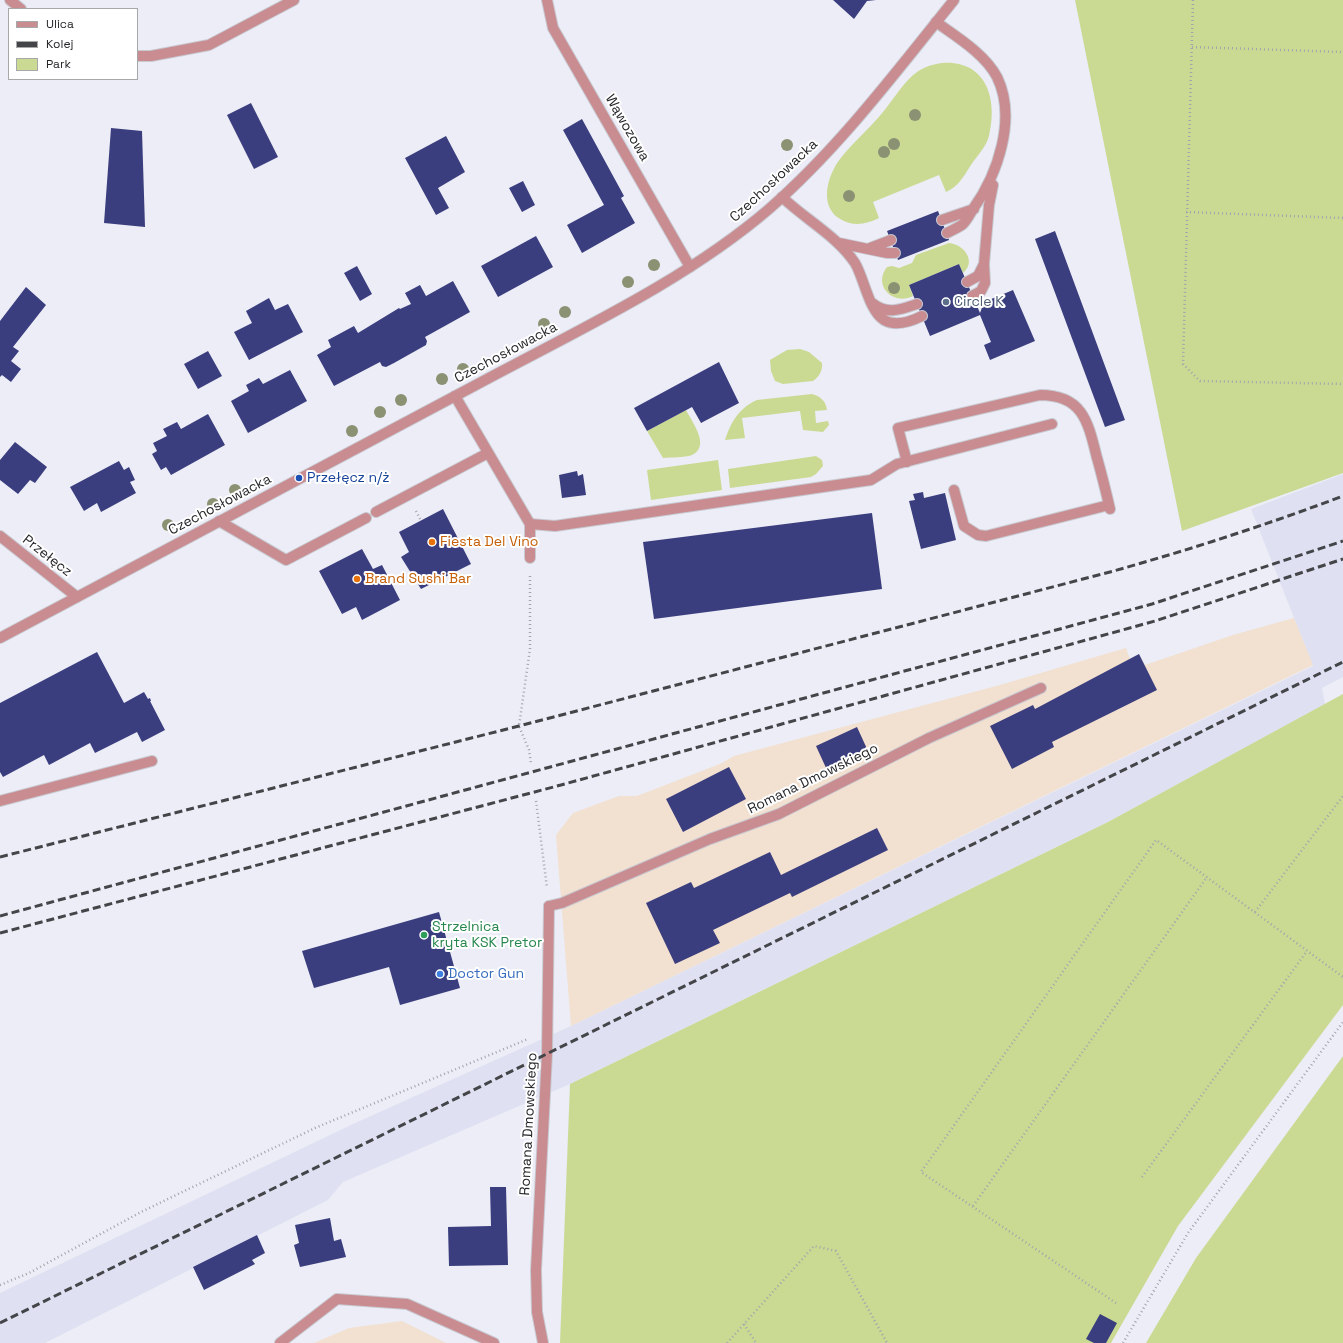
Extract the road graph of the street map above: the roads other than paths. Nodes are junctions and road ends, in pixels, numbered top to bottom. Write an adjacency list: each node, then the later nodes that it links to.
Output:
1 (10, 0): 5 (street)
2 (294, 0): 7 (street)
3 (547, 0): 18 (street, Wąwozowa)
4 (954, 0): 6 (street, Czechosłowacka)
5 (20, 8)
6 (936, 22): 8 (street); 9 (street, Czechosłowacka)
7 (138, 56)
8 (998, 161): 10 (street); 17 (street)
9 (782, 197): 14 (street); 18 (street, Czechosłowacka)
10 (974, 209): 11 (street); 12 (street)
11 (942, 220)
12 (947, 232)
13 (890, 240): 15 (street)
14 (839, 243): 15 (street); 21 (street)
15 (870, 248): 16 (street)
16 (895, 253)
17 (984, 264): 19 (street); 20 (street)
18 (690, 267): 24 (street, Czechosłowacka)
19 (967, 282)
20 (972, 296)
21 (872, 303): 22 (street); 23 (street)
22 (917, 304)
23 (922, 316)
24 (455, 396): 26 (street); 31 (street, Czechosłowacka)
25 (1052, 424): 27 (street)
26 (488, 453): 29 (street); 32 (street)
27 (906, 462): 28 (street); 32 (street)
28 (954, 490)
29 (376, 512)
30 (366, 518): 31 (street)
31 (219, 520): 35 (street, Czechosłowacka)
32 (530, 524): 34 (street)
33 (0, 536): 35 (street, Przełęcz)
34 (530, 558)
35 (77, 597): 36 (street, Czechosłowacka)
36 (0, 638)
37 (1041, 688): 42 (street, Romana Dmowskiego)
38 (152, 761): 39 (street)
39 (0, 801)
40 (280, 1343): 41 (street)
41 (494, 1343)
42 (542, 1343)

